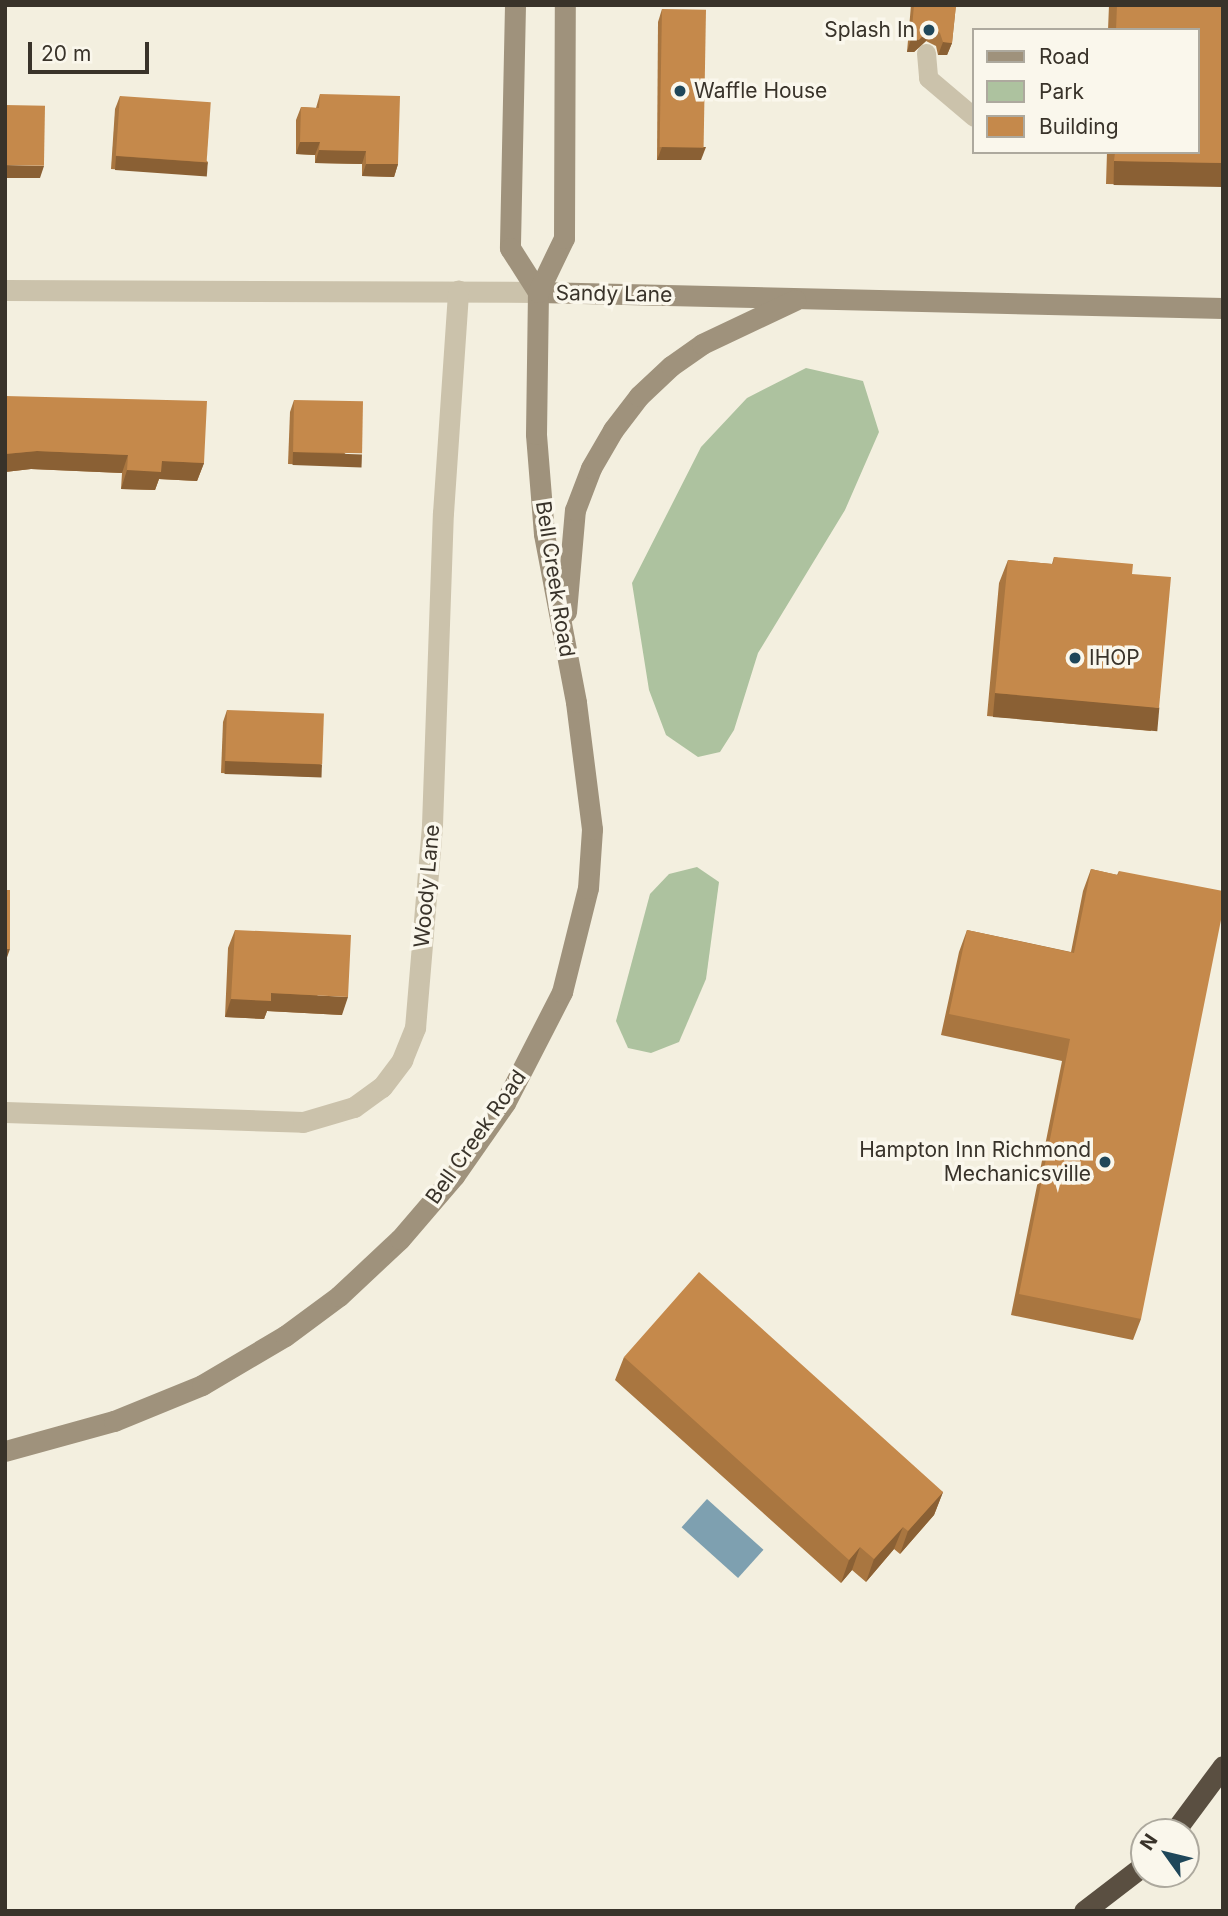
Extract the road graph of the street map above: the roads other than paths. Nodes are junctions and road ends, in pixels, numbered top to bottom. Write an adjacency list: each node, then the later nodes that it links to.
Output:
1 (515, 5): 7 (street)
2 (565, 5): 7 (street, Bell Creek Road)
3 (926, 53): 4 (lane)
4 (972, 115)
5 (5, 290): 6 (street, Sandy Lane)
6 (458, 291): 7 (street, Sandy Lane); 11 (street, Woody Lane)
7 (538, 292): 8 (street, Sandy Lane); 10 (street, Bell Creek Road)
8 (801, 298): 9 (street, Sandy Lane); 10 (street)
9 (1223, 308)
10 (564, 635): 12 (street, Bell Creek Road)
11 (5, 1112)
12 (5, 1451)
13 (1223, 1766): 14 (highway)
14 (1184, 1818)
15 (1130, 1875): 16 (highway)
16 (1084, 1911)

